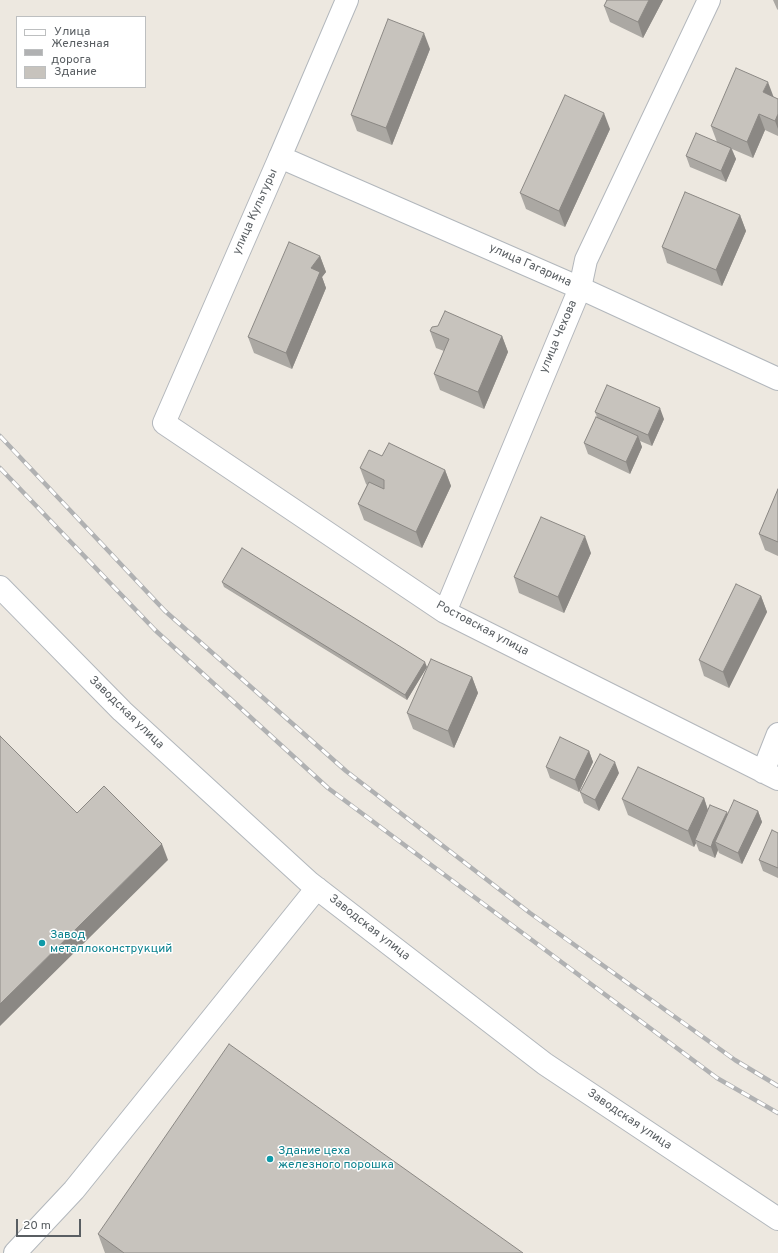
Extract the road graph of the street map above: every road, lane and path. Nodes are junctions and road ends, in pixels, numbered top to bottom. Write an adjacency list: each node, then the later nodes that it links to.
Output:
1 (347, 0): 3 (main road, улица Культуры)
2 (709, 0): 4 (main road, улица Чехова)
3 (280, 157): 4 (main road, улица Гагарина); 6 (main road, улица Культуры)
4 (580, 288): 5 (main road, улица Гагарина); 8 (main road, улица Чехова)
5 (778, 379)
6 (164, 423): 8 (main road, Ростовская улица)
7 (0, 587): 11 (main road, Заводская улица)
8 (445, 612): 10 (main road, Ростовская улица)
9 (778, 734): 10 (main road)
10 (770, 775)
11 (317, 888): 12 (main road, Заводская улица); 13 (main road)
12 (778, 1220)
13 (15, 1253)

